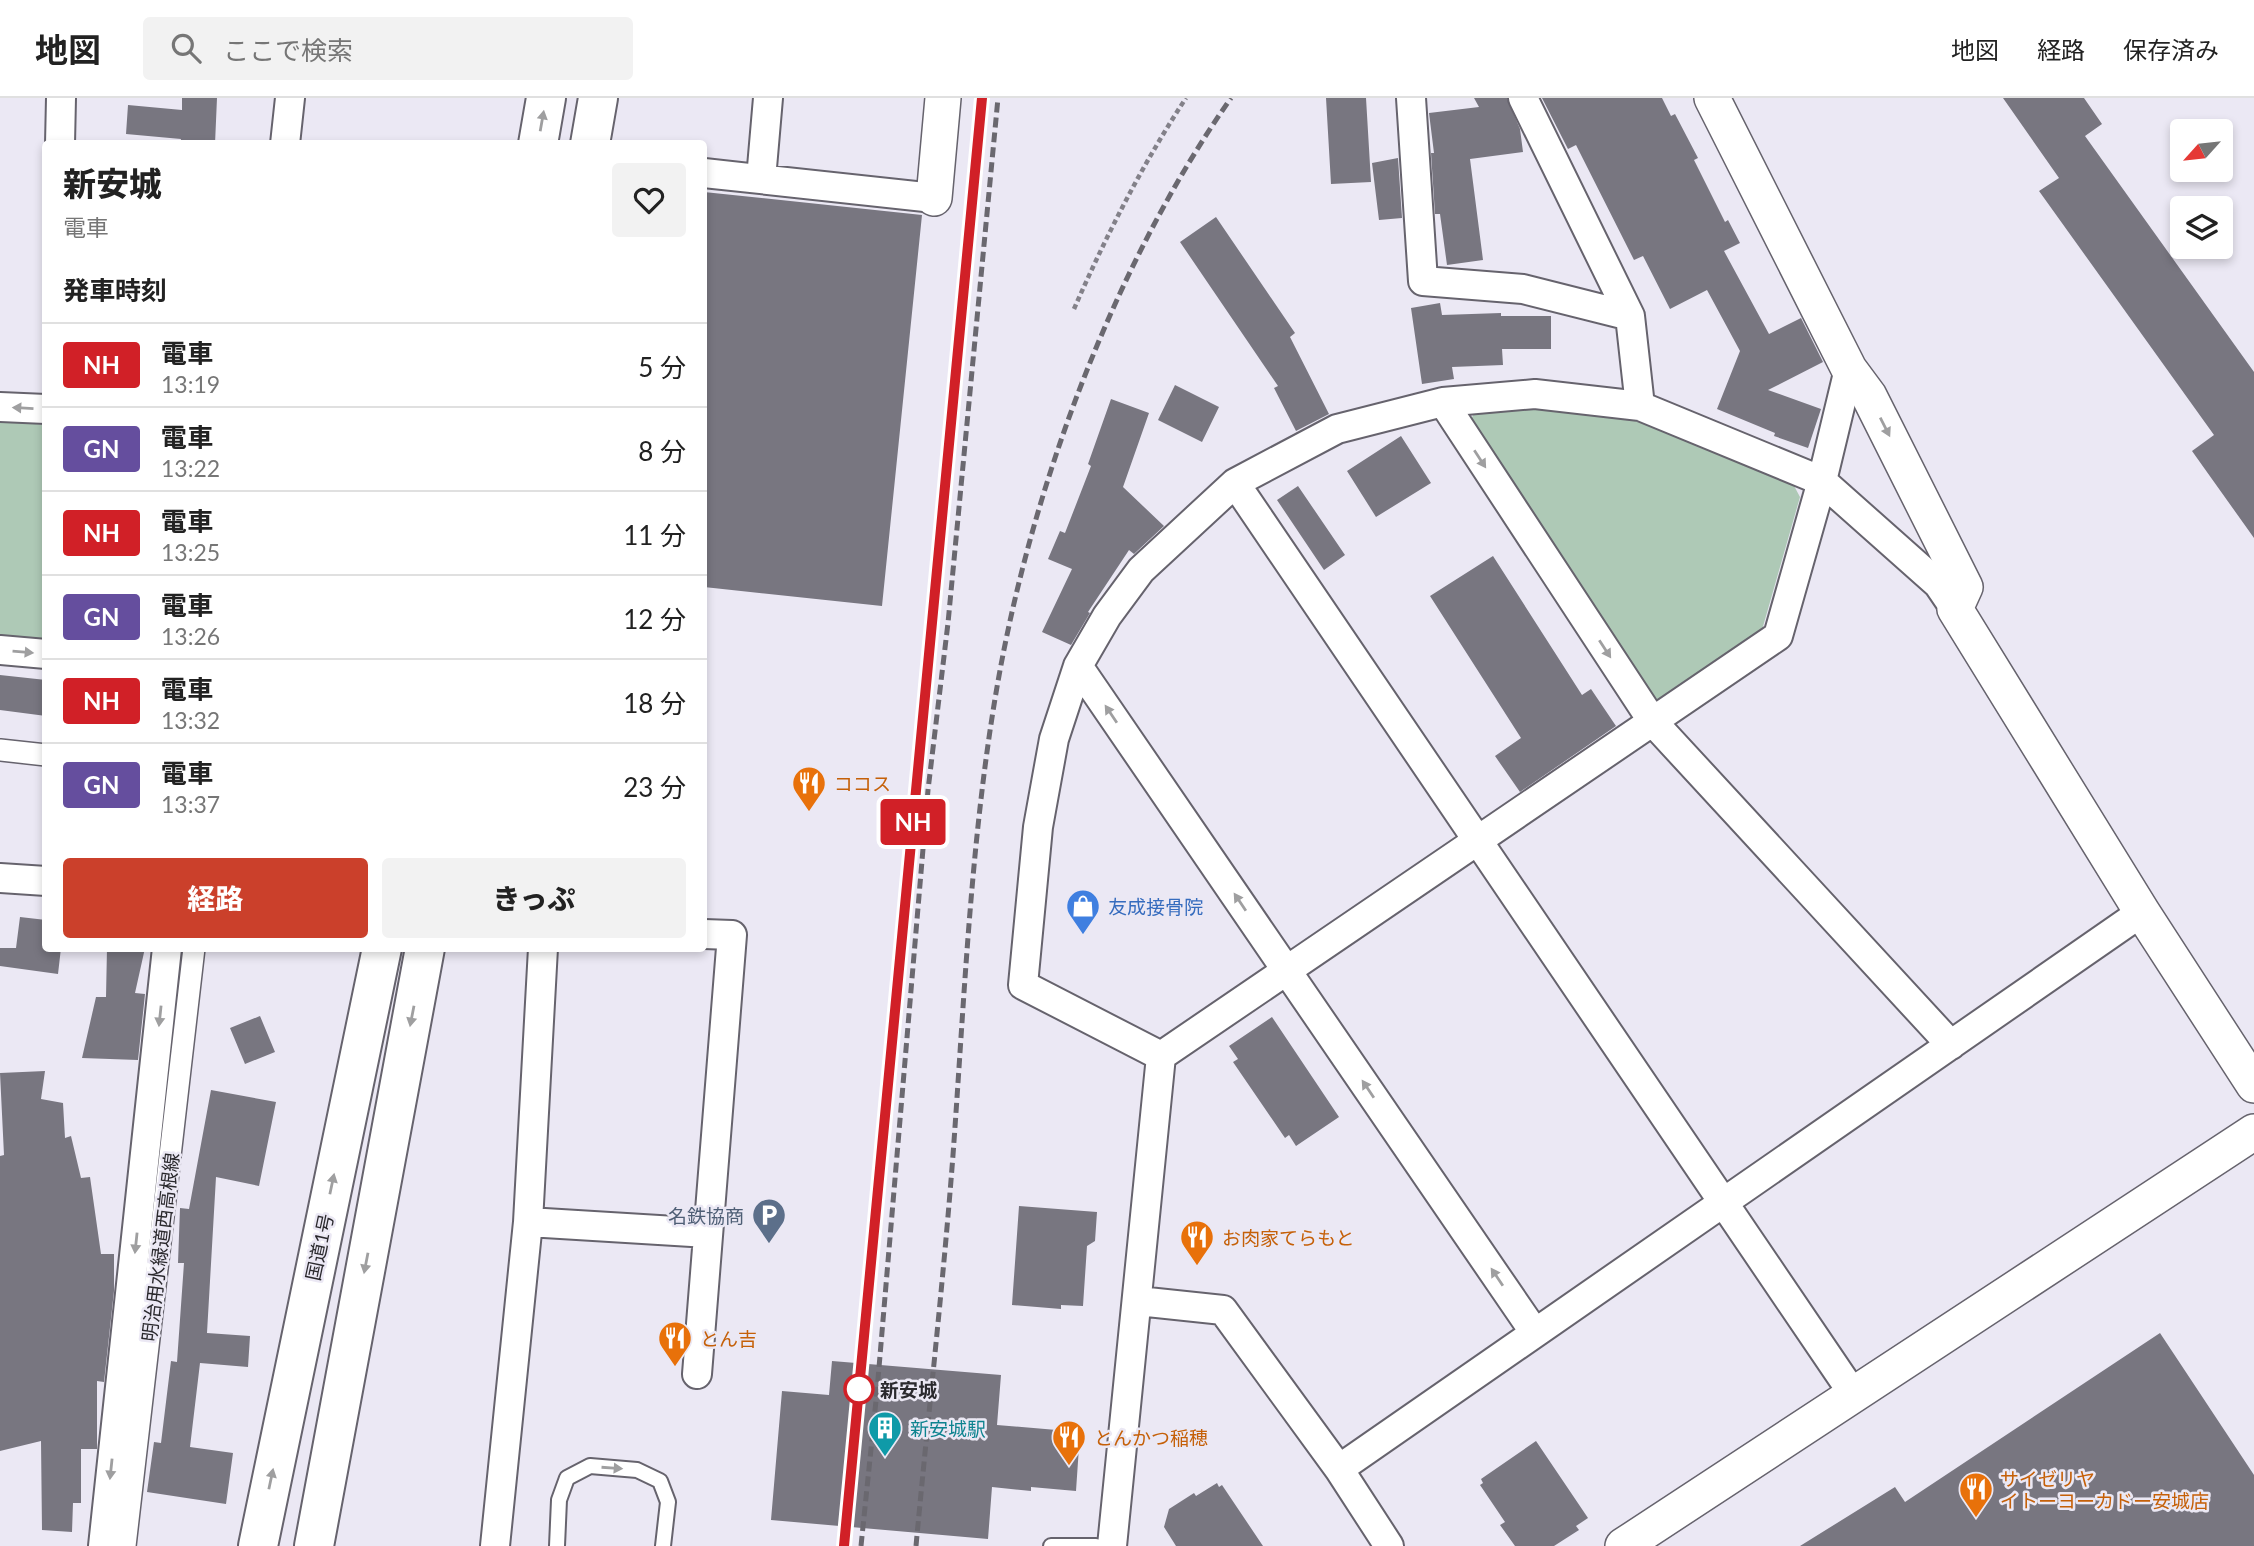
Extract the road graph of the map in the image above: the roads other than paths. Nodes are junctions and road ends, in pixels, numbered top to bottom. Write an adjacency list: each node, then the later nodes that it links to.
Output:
1 (61, 98): 10 (street)
2 (290, 98): 11 (street)
3 (546, 98): 12 (highway, one-way to 3)
4 (598, 98): 13 (highway)
5 (768, 98): 15 (street)
6 (943, 98): 16 (street)
7 (1411, 98): 17 (street)
8 (1523, 98): 17 (street)
9 (1712, 98): 18 (street)
10 (60, 140)
11 (285, 140)
12 (539, 140)
13 (591, 140)
14 (707, 173): 15 (street)
15 (761, 179): 16 (street)
16 (934, 198)
17 (1630, 316): 20 (street)
18 (1849, 369): 23 (street); 25 (street, one-way to 25)
19 (1443, 402): 20 (street); 24 (street); 29 (street, one-way to 29)
20 (1640, 405): 23 (street)
21 (0, 407): 22 (street, one-way to 21)
22 (42, 409)
23 (1822, 481): 25 (street); 29 (street)
24 (1236, 483): 28 (street); 32 (street)
25 (1955, 608): 35 (street)
26 (0, 650): 27 (street, one-way to 27)
27 (42, 654)
28 (1078, 666): 42 (street, one-way to 28); 44 (street)
29 (1653, 722): 32 (street); 43 (street)
30 (0, 750): 31 (street)
31 (42, 755)
32 (1478, 840): 42 (street); 47 (street)
33 (0, 878): 34 (street)
34 (42, 881)
35 (2142, 912): 43 (street); 45 (street)
36 (707, 934): 49 (street)
37 (167, 952): 55 (street, one-way to 55)
38 (194, 952): 56 (street, 明治用水緑道西高根線)
39 (381, 952): 57 (highway, 国道1号, one-way to 39)
40 (424, 952): 58 (highway, one-way to 58)
41 (543, 952): 48 (street)
42 (1287, 970): 44 (street); 51 (street, one-way to 42)
43 (1951, 1045): 47 (street)
44 (1161, 1056): 50 (street)
45 (2254, 1085)
46 (2254, 1132): 53 (street)
47 (1724, 1203): 51 (street); 53 (street)
48 (528, 1222): 49 (street); 59 (street)
49 (708, 1233): 52 (street)
50 (1138, 1301): 54 (street); 64 (street)
51 (1535, 1333): 54 (street)
52 (697, 1374)
53 (1854, 1395): 66 (street)
54 (1339, 1469): 65 (street)
55 (103, 1546)
56 (125, 1546)
57 (258, 1546)
58 (314, 1546)
59 (495, 1546)
60 (557, 1546): 61 (lane, one-way to 61)
61 (663, 1546)
62 (1051, 1546): 63 (lane)
63 (1096, 1546)
64 (1112, 1546)
65 (1389, 1546)
66 (1623, 1546)

